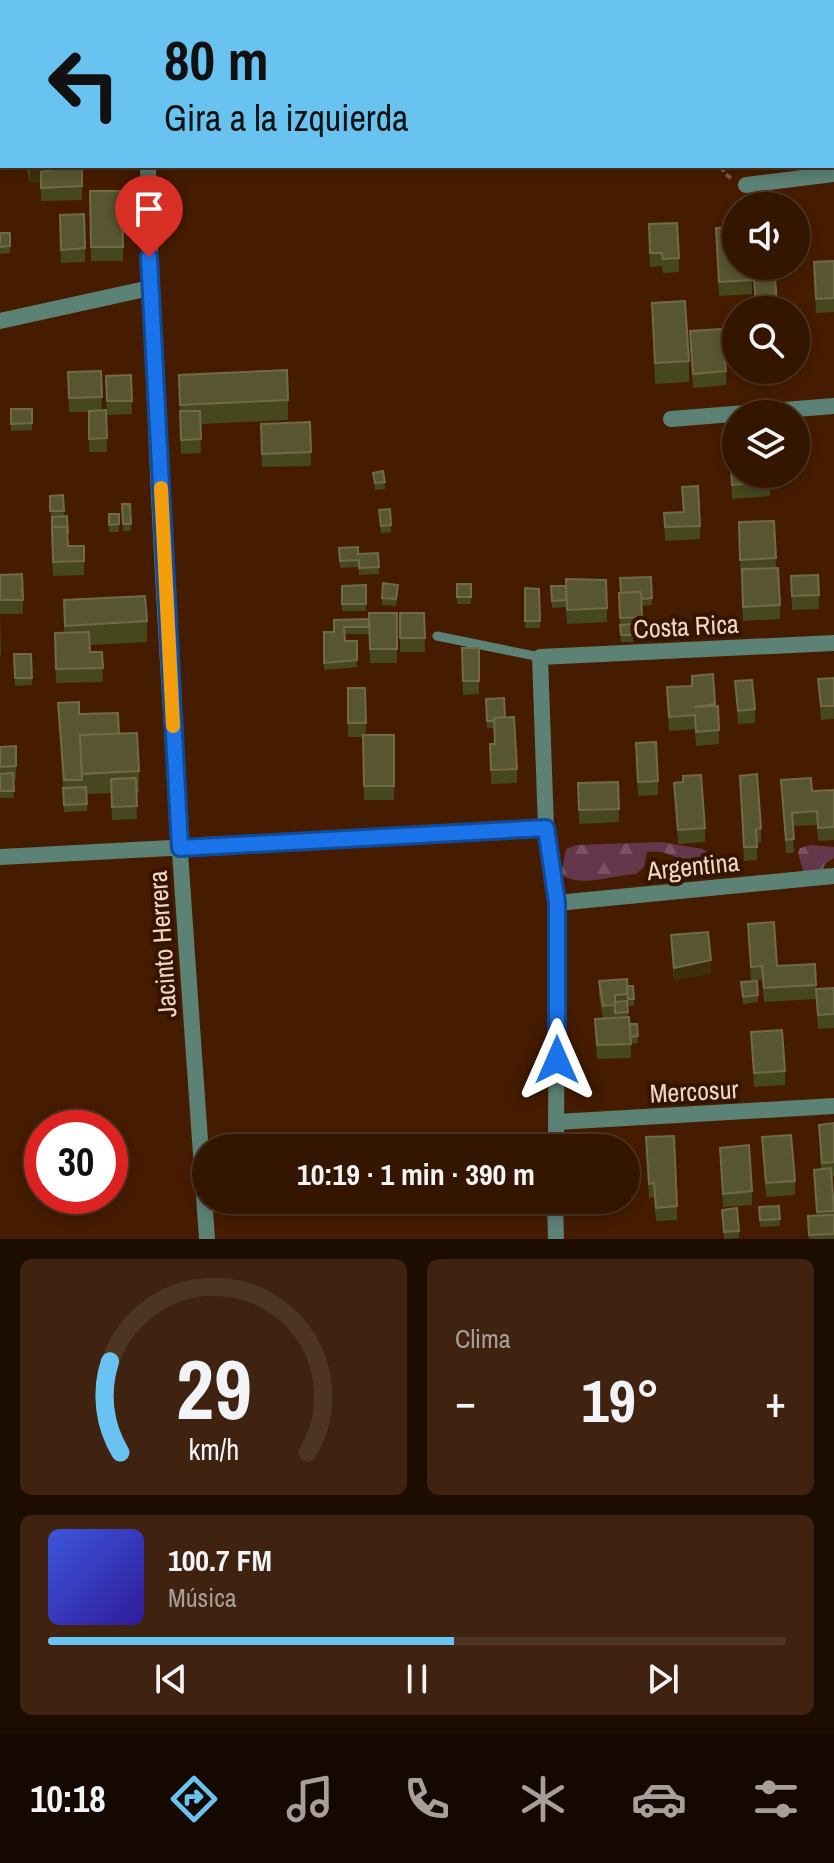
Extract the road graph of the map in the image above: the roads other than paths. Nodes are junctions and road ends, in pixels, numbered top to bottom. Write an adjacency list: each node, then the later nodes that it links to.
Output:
1 (148, 168): 4 (street, Jacinto Herrera)
2 (834, 174): 3 (street)
3 (746, 185)
4 (150, 288): 5 (street); 12 (street, Jacinto Herrera)
5 (0, 321)
6 (834, 406): 7 (street)
7 (671, 419)
8 (437, 636): 10 (lane)
9 (834, 643): 10 (street, Costa Rica)
10 (540, 657): 11 (street)
11 (546, 828): 12 (street); 15 (street)
12 (180, 848): 13 (street); 20 (street, Jacinto Herrera)
13 (0, 857)
14 (834, 876): 15 (street, Argentina)
15 (557, 903): 17 (street)
16 (834, 1106): 17 (street, Mercosur)
17 (557, 1122): 18 (street)
18 (557, 1134)
19 (555, 1214): 21 (street)
20 (207, 1239)
21 (556, 1239)

